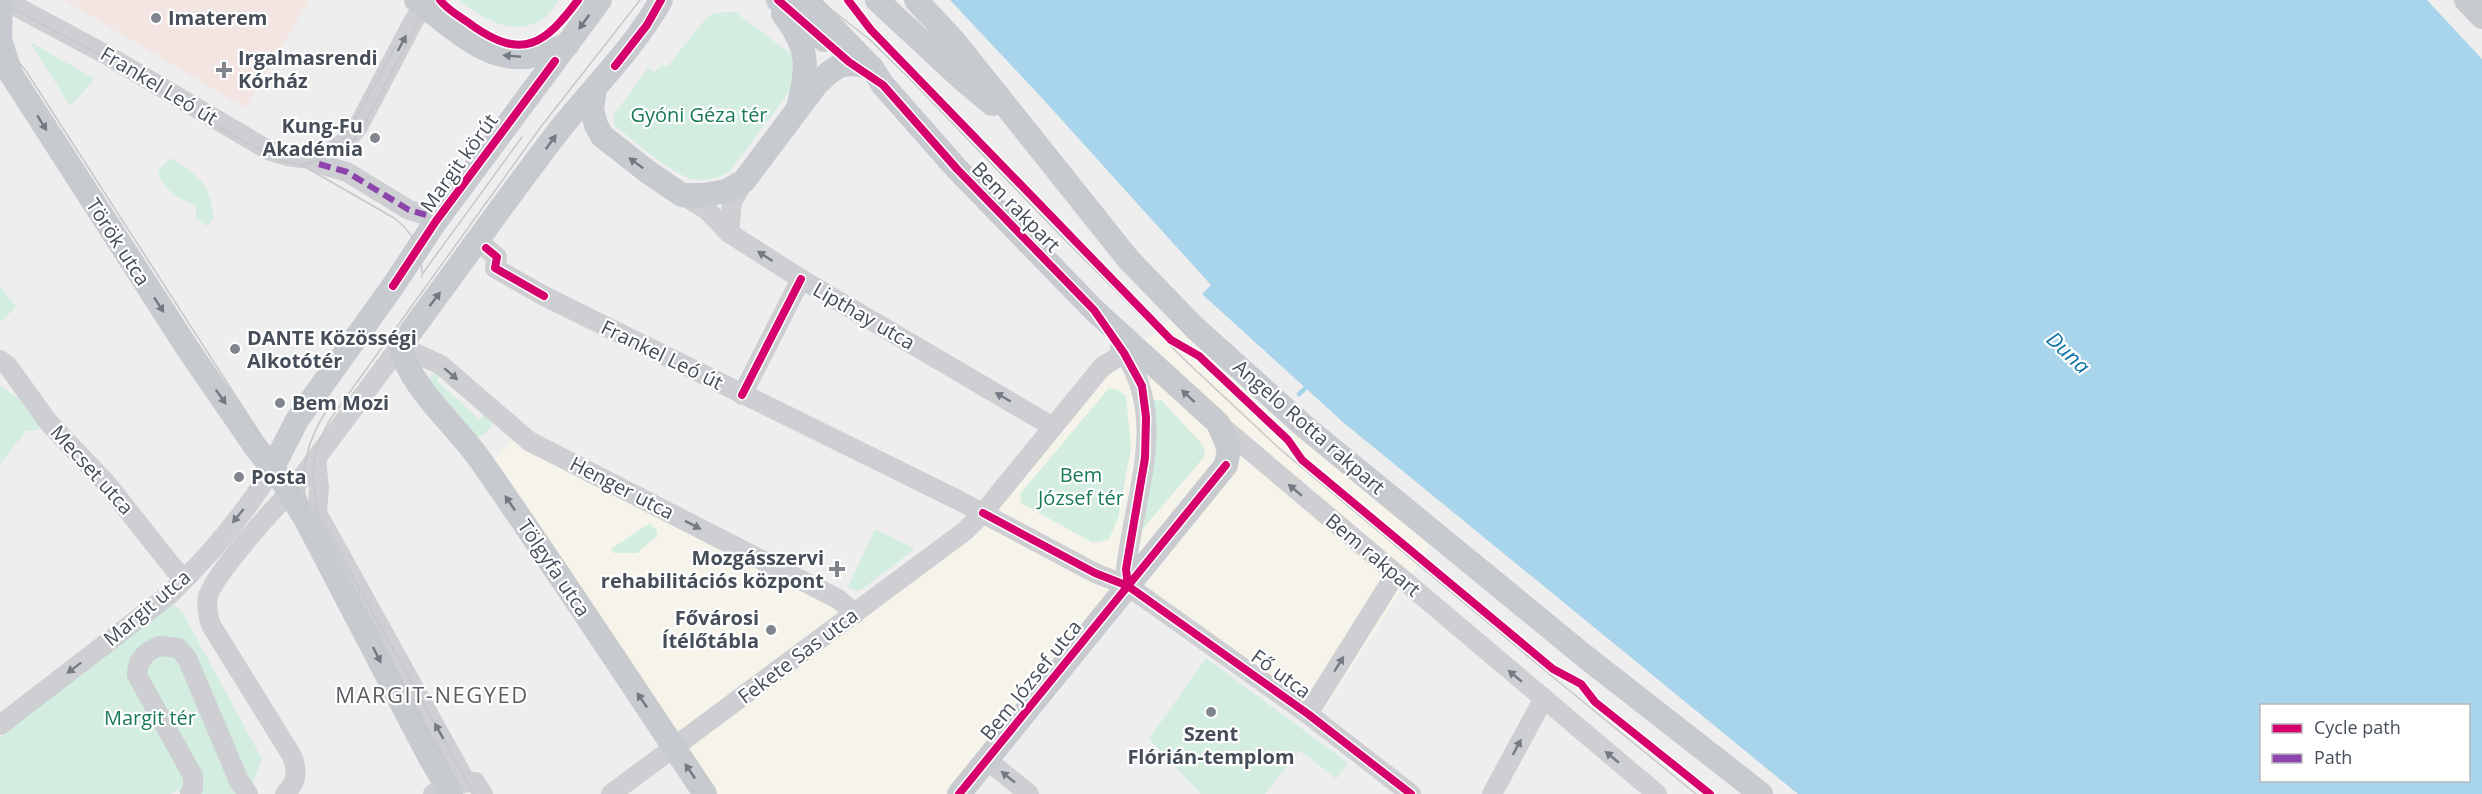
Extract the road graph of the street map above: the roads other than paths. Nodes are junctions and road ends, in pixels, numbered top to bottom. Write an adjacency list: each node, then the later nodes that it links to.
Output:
1 (3, 0): 15 (main road, Török utca); 20 (street, Frankel Leó út)
2 (600, 0): 14 (main road, Margit körút, one-way to 14)
3 (661, 0): 17 (main road)
4 (772, 0): 18 (main road)
5 (778, 0): 16 (main road, Bem rakpart)
6 (806, 0): 16 (main road, Bem rakpart)
7 (877, 0): 19 (main road)
8 (916, 0): 19 (main road, Angelo Rotta rakpart)
9 (2466, 0): 13 (main road)
10 (2480, 0): 12 (street)
11 (421, 3): 14 (main road, one-way to 11); 20 (street, one-way to 11)
12 (2482, 7): 13 (street)
13 (2482, 17)
14 (555, 53): 36 (main road, Margit körút)
15 (4, 71): 36 (main road, Török utca, one-way to 36)
16 (868, 72): 18 (main road); 27 (main road, Bem rakpart)
17 (597, 88): 22 (main road, one-way to 17); 28 (main road, one-way to 17)
18 (798, 109): 21 (main road)
19 (1017, 119): 60 (main road, Angelo Rotta rakpart)
20 (318, 161): 23 (street, Frankel Leó út)
21 (744, 181): 22 (main road); 24 (street)
22 (682, 195): 24 (street, Lipthay utca)
23 (426, 215)
24 (729, 232): 26 (street, Lipthay utca, one-way to 24)
25 (486, 248): 32 (street, Frankel Leó út)
26 (801, 279): 32 (street); 34 (street, Lipthay utca, one-way to 26)
27 (1094, 310): 29 (street, Bem rakpart); 31 (main road, Bem rakpart)
28 (400, 346): 35 (street); 42 (street, Henger utca, one-way to 42); 46 (main road, Tölgyfa utca, one-way to 28)
29 (1124, 353): 31 (street); 34 (street); 41 (street)
30 (0, 360): 40 (street, Mecset utca)
31 (1159, 368): 33 (main road, Bem rakpart, one-way to 31)
32 (742, 395): 38 (street, Frankel Leó út)
33 (1218, 423): 39 (street, Bem rakpart, one-way to 33); 41 (main road)
34 (1053, 427): 38 (street)
35 (316, 458): 37 (street); 48 (street, one-way to 35)
36 (272, 469): 37 (main road); 40 (street, Margit utca, one-way to 40)
37 (290, 493): 48 (main road, one-way to 48); 51 (street, Margit utca)
38 (983, 513): 41 (street); 42 (street, Fekete Sas utca)
39 (1395, 575): 43 (street, Bem rakpart, one-way to 39); 44 (street, one-way to 39)
40 (185, 579): 45 (street, Margit utca, one-way to 45)
41 (1128, 586): 44 (street, Fő utca); 47 (main road, Bem József utca)
42 (855, 614): 46 (street, Fekete Sas utca)
43 (1543, 700): 58 (street, one-way to 43); 59 (street, Bem rakpart, one-way to 43)
44 (1308, 714): 57 (street, Fő utca)
45 (0, 724)
46 (675, 748): 53 (street, Fekete Sas utca); 54 (main road, Tölgyfa utca, one-way to 46)
47 (987, 760): 55 (main road, Bem József utca); 56 (street, one-way to 47)
48 (450, 790): 52 (street)
49 (190, 794): 50 (street)
50 (248, 794)
51 (285, 794)
52 (483, 794)
53 (611, 794)
54 (705, 794)
55 (959, 794)
56 (1029, 794)
57 (1411, 794)
58 (1492, 794)
59 (1657, 794)
60 (1761, 794)

